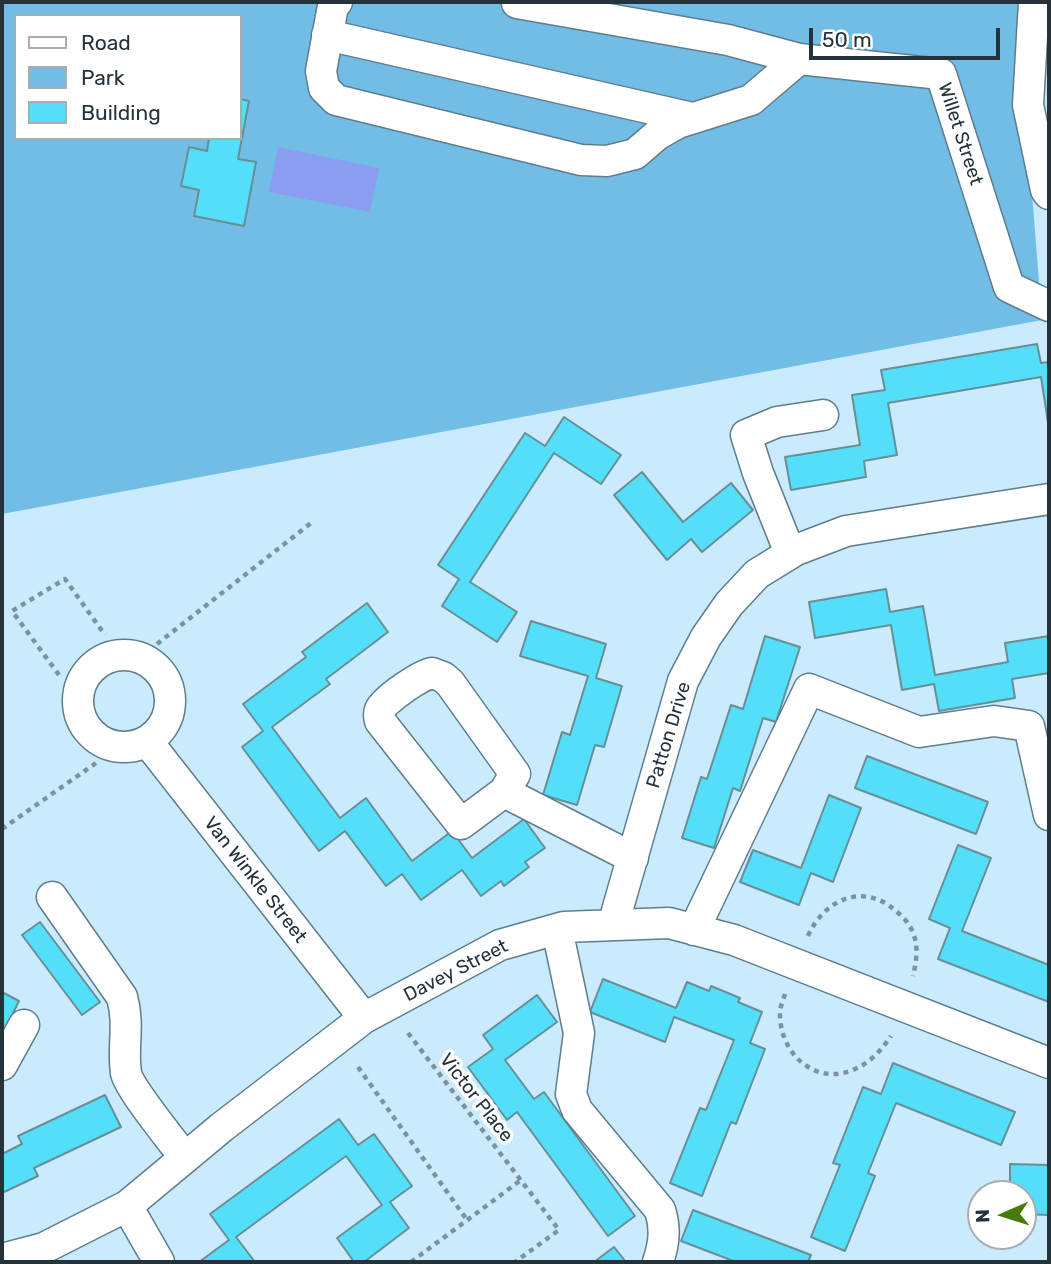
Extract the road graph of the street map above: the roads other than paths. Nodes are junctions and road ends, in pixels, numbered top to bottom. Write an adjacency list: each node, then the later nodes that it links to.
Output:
1 (337, 2): 4 (street)
2 (1034, 2): 7 (street)
3 (517, 3): 5 (street)
4 (327, 35): 6 (street); 6 (street)
5 (799, 59): 6 (street); 8 (street, Willet Street)
6 (692, 118)
7 (1049, 194)
8 (1049, 306)
9 (823, 415): 11 (street)
10 (1049, 499): 11 (street, Patton Drive)
11 (790, 553): 15 (street, Patton Drive)
12 (147, 741): 20 (street, Van Winkle Street)
13 (504, 792): 13 (street); 15 (street)
14 (1049, 815): 19 (street)
15 (633, 858): 17 (street, Patton Drive)
16 (52, 897): 24 (street)
17 (613, 925): 18 (street, Davey Street); 19 (street, Davey Street)
18 (557, 929): 20 (street, Davey Street); 28 (street)
19 (694, 930): 22 (street, Davey Street)
20 (364, 1018): 24 (street, Davey Street)
21 (24, 1025): 23 (street)
22 (1048, 1060)
23 (2, 1065)
24 (185, 1158): 25 (street, Davey Street)
25 (127, 1206): 26 (street, Davey Street); 27 (street)
26 (2, 1259)
27 (159, 1262)
28 (658, 1262)

